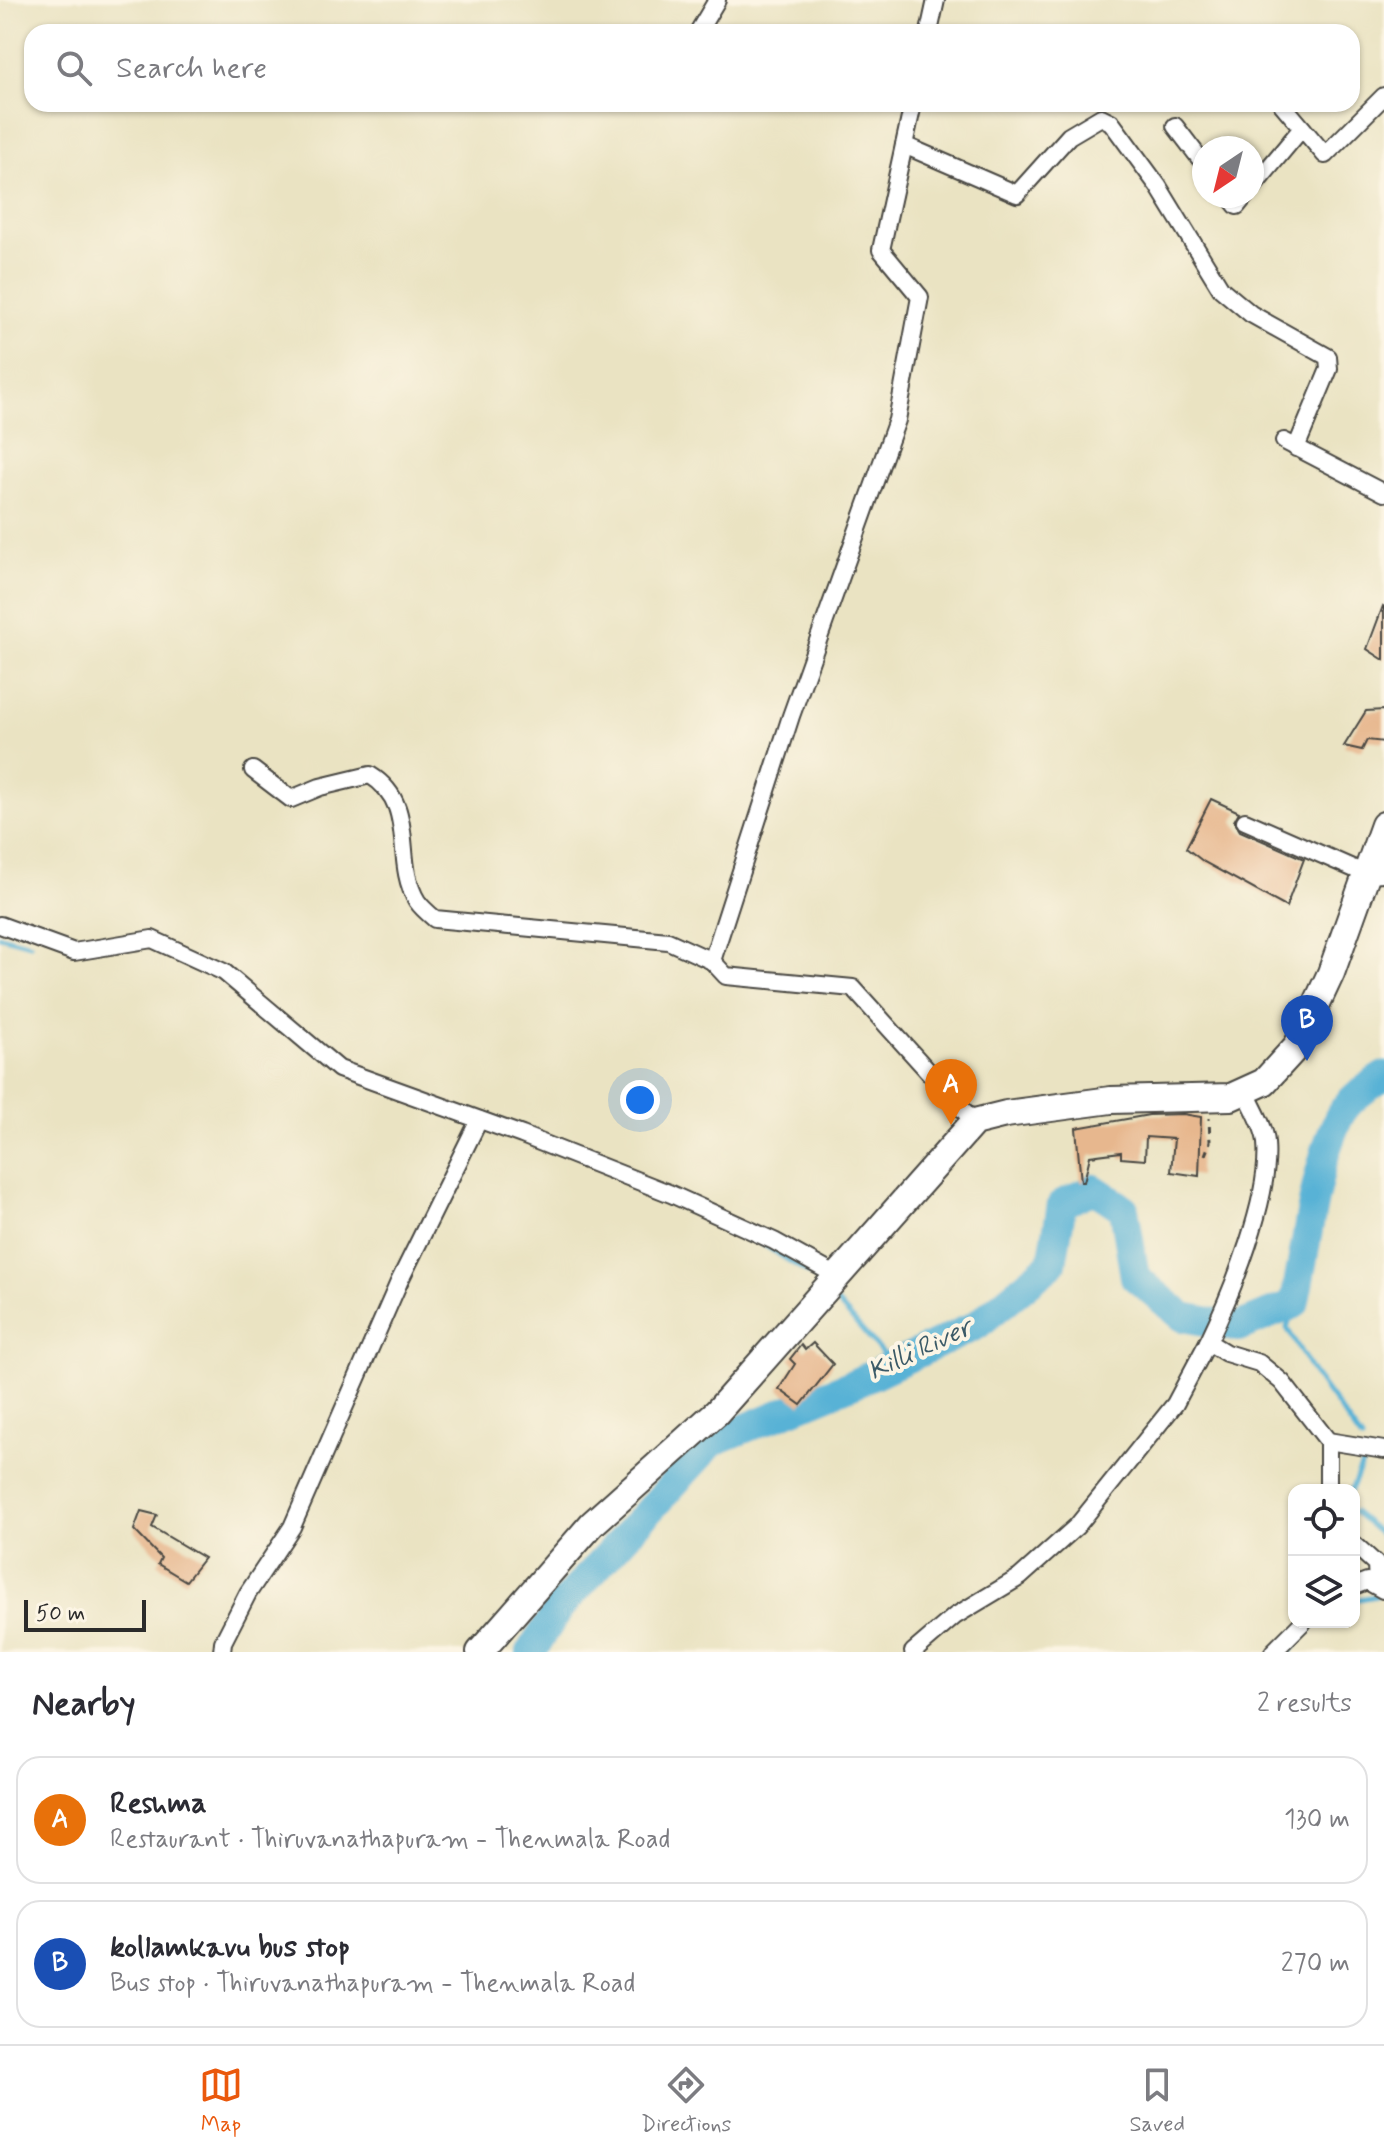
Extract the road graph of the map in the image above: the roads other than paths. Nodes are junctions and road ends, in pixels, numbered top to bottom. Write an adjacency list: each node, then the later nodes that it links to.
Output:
1 (717, 0): 3 (street)
2 (936, 0): 4 (street)
3 (703, 24)
4 (931, 24)
5 (1384, 96): 9 (street)
6 (911, 112): 10 (street)
7 (1289, 112): 9 (street)
8 (1175, 126): 11 (street)
9 (1302, 128): 12 (street)
10 (904, 145): 13 (street); 19 (street)
11 (1192, 148)
12 (1264, 174)
13 (1384, 493)
14 (253, 770): 19 (street)
15 (1245, 821): 17 (street)
16 (1384, 825): 17 (main road)
17 (1373, 874): 20 (main road)
18 (0, 925): 21 (street)
19 (712, 961): 22 (street)
20 (1246, 1092): 22 (main road); 24 (street)
21 (479, 1120): 23 (street); 32 (street)
22 (974, 1122): 23 (main road)
23 (837, 1276): 33 (main road)
24 (1208, 1341): 25 (street); 34 (street)
25 (1328, 1441): 26 (street); 27 (street)
26 (1384, 1450)
27 (1328, 1484)
28 (1360, 1549): 30 (street)
29 (1360, 1584): 30 (street)
30 (1381, 1588)
31 (1297, 1628): 35 (street)
32 (222, 1652)
33 (480, 1652)
34 (913, 1652)
35 (1273, 1652)

